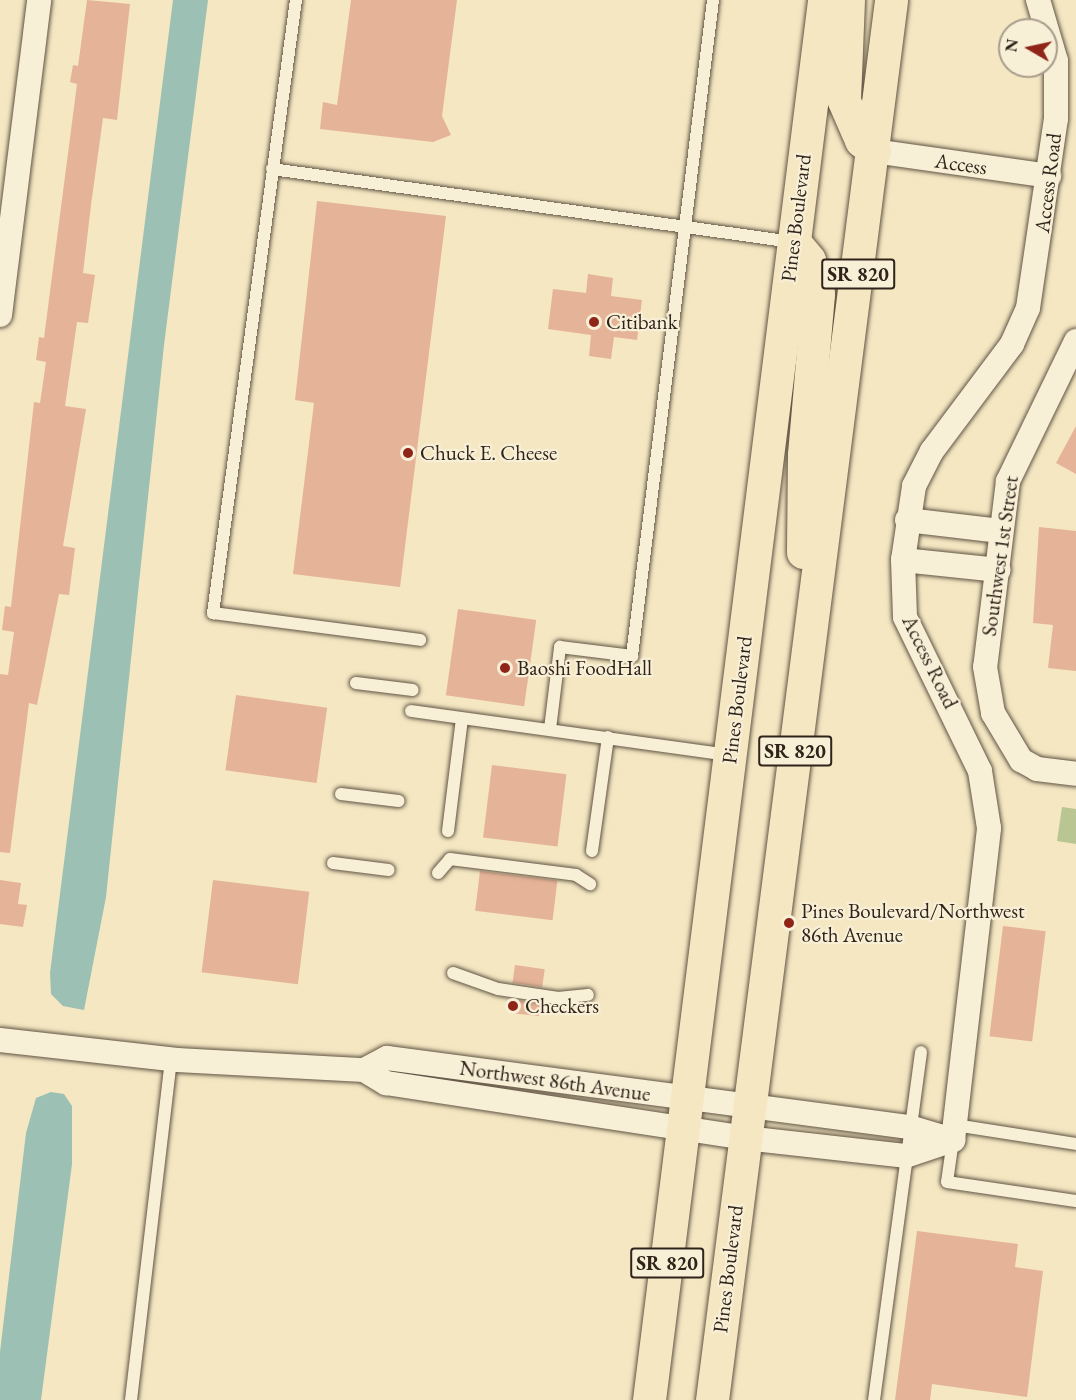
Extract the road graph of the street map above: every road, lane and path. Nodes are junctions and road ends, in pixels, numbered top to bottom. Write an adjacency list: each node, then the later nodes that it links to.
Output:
1 (39, 0): 12 (street)
2 (296, 0): 9 (lane)
3 (713, 0): 11 (lane)
4 (824, 0): 13 (highway, Pines Boulevard / SR 820)
5 (848, 0): 8 (highway)
6 (891, 0): 8 (highway, Pines Boulevard / SR 820)
7 (1038, 0): 10 (street, Access Road)
8 (874, 152): 10 (street, Access); 20 (highway, Pines Boulevard / SR 820)
9 (272, 169): 11 (lane); 21 (lane)
10 (1048, 176): 16 (street, Access Road)
11 (686, 224): 13 (lane); 26 (lane)
12 (5, 240): 14 (street)
13 (794, 242): 20 (highway); 28 (highway, Pines Boulevard / SR 820)
14 (0, 315)
15 (1076, 341): 17 (street, Southwest 1st Street)
16 (907, 520): 17 (street); 18 (street, Access Road)
17 (1000, 531): 19 (street, Southwest 1st Street)
18 (903, 560): 19 (street); 46 (street, Access Road)
19 (998, 570): 29 (street, Southwest 1st Street)
20 (815, 597): 43 (highway, Pines Boulevard / SR 820)
21 (420, 640)
22 (356, 683): 23 (lane)
23 (413, 690)
24 (411, 711): 25 (lane)
25 (462, 719): 26 (lane); 32 (lane)
26 (550, 729): 27 (lane)
27 (608, 737): 28 (lane); 33 (lane)
28 (730, 755): 44 (highway, Pines Boulevard / SR 820)
29 (1076, 774)
30 (341, 794): 31 (lane)
31 (399, 801)
32 (447, 831)
33 (592, 851)
34 (333, 863): 35 (lane)
35 (389, 870)
36 (438, 873): 37 (lane)
37 (590, 884)
38 (453, 973): 39 (lane)
39 (588, 995)
40 (0, 1040): 42 (street, Northwest 86th Avenue)
41 (921, 1052): 45 (lane)
42 (171, 1059): 44 (street, Northwest 86th Avenue); 51 (lane)
43 (749, 1106): 44 (street, Northwest 86th Avenue); 45 (street); 47 (highway, Pines Boulevard / SR 820)
44 (687, 1112): 47 (street, Northwest 86th Avenue); 52 (highway, Pines Boulevard / SR 820)
45 (909, 1127): 46 (street); 49 (lane)
46 (954, 1133): 48 (lane); 49 (street); 50 (lane)
47 (745, 1138): 49 (street); 53 (highway, Pines Boulevard / SR 820)
48 (1076, 1144)
49 (905, 1156): 54 (lane)
50 (1076, 1201)
51 (131, 1400)
52 (650, 1400)
53 (712, 1400)
54 (874, 1400)

